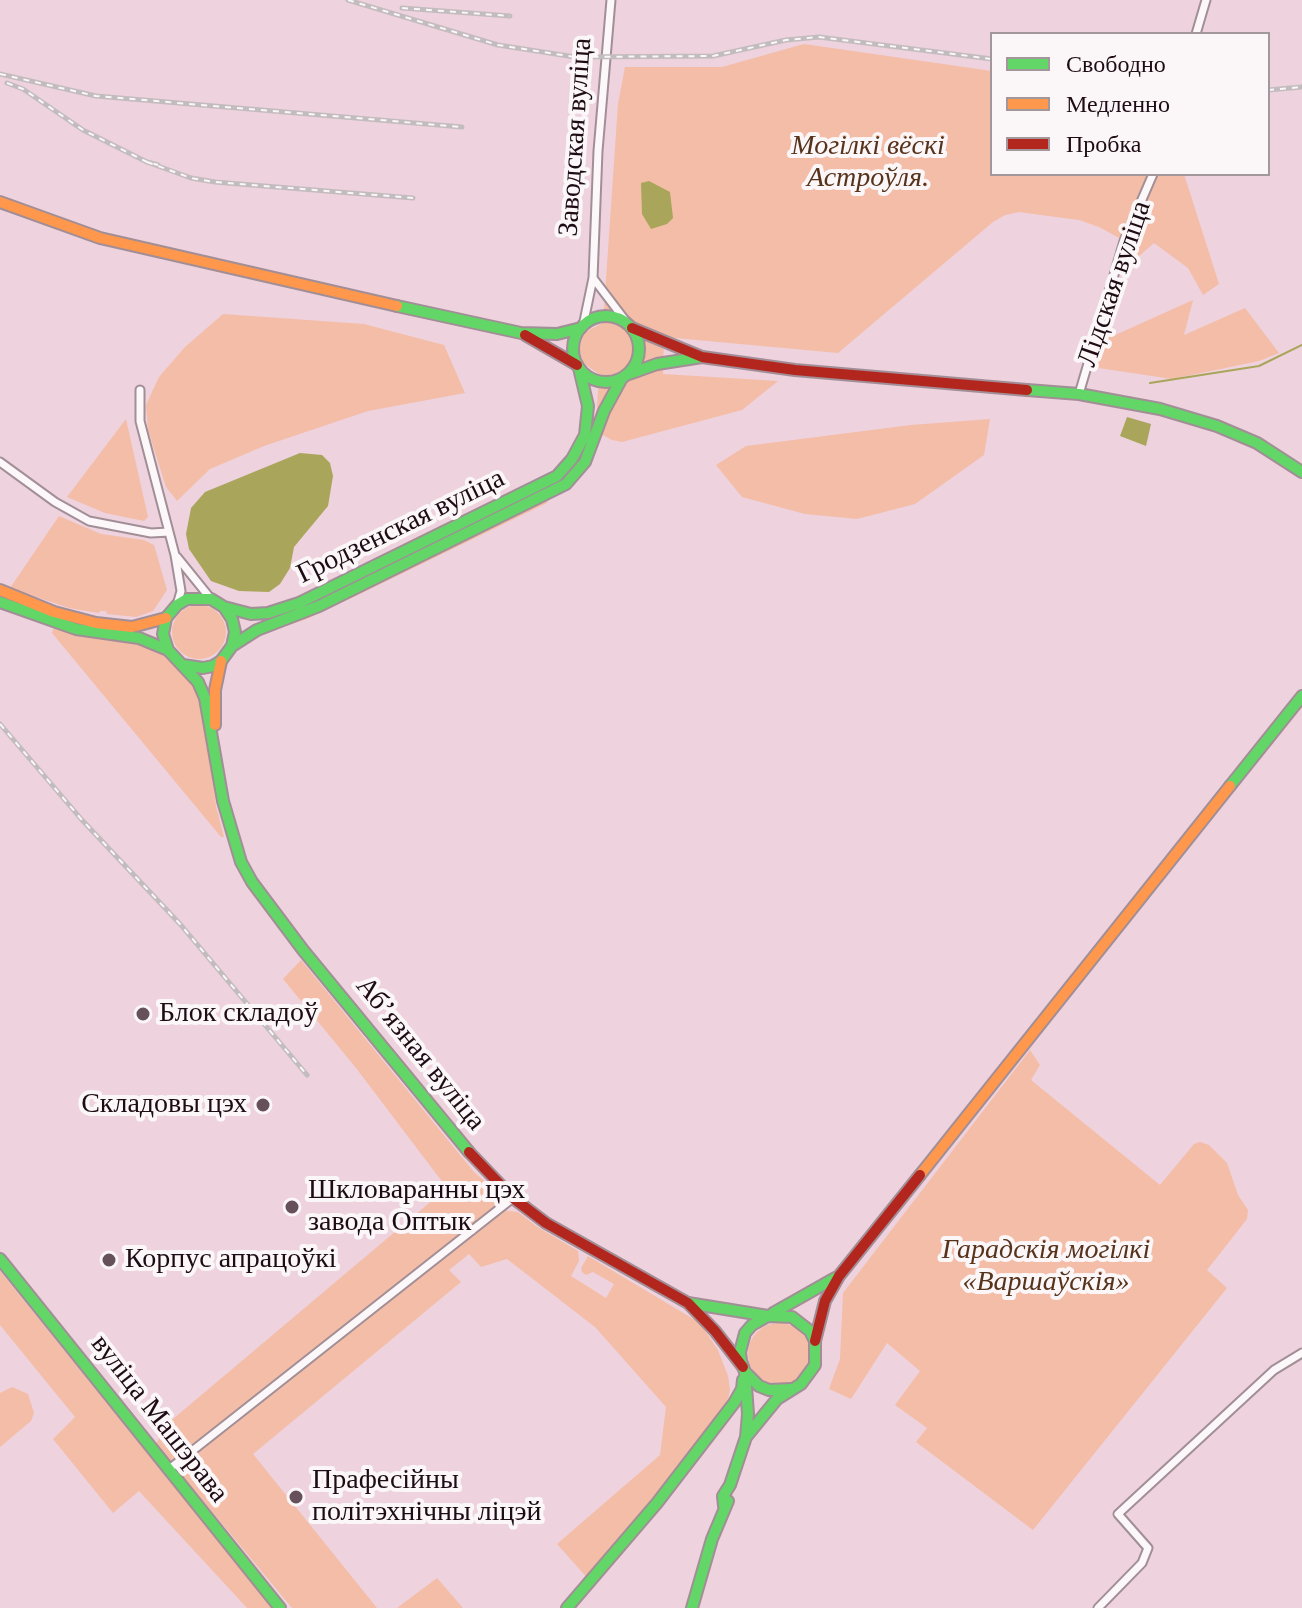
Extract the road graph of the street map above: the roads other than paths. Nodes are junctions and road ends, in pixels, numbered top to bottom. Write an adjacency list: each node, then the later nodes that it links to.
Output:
1 (611, 0): 6 (street, Заводская вуліца)
2 (1206, 0): 3 (street)
3 (1197, 32)
4 (1152, 176): 14 (street, Лідская вуліца)
5 (0, 202): 9 (main road)
6 (593, 278): 7 (street, Заводская вуліца); 8 (street, Заводская вуліца)
7 (630, 326): 8 (main road); 10 (main road); 12 (main road)
8 (582, 327): 9 (main road); 11 (main road)
9 (521, 333): 11 (main road)
10 (702, 357): 12 (main road); 14 (main road)
11 (578, 366): 12 (main road); 23 (main road, Гродзенская вуліца)
12 (625, 376): 25 (main road, Гродзенская вуліца)
13 (140, 390): 17 (street)
14 (1079, 394): 16 (main road)
15 (0, 462): 17 (street)
16 (1302, 472)
17 (169, 532): 18 (street)
18 (175, 555): 20 (street); 22 (street)
19 (0, 590): 24 (main road)
20 (211, 599): 22 (main road); 23 (main road)
21 (0, 602): 26 (main road, Абʼязная вуліца)
22 (177, 605): 24 (main road)
23 (224, 607): 25 (main road)
24 (166, 618): 26 (main road)
25 (232, 646): 27 (main road, Абʼязная вуліца)
26 (168, 650): 28 (main road, Абʼязная вуліца)
27 (221, 661): 28 (main road); 30 (main road, Абʼязная вуліца)
28 (183, 665): 30 (main road, Абʼязная вуліца)
29 (1302, 696): 33 (main road)
30 (216, 753): 31 (main road, Абʼязная вуліца)
31 (513, 1198): 34 (main road, Абʼязная вуліца); 43 (street)
32 (0, 1259): 43 (main road, вуліца Машэрава)
33 (839, 1276): 35 (main road); 36 (main road)
34 (688, 1303): 35 (main road, Абʼязная вуліца); 38 (main road, Абʼязная вуліца)
35 (768, 1316): 36 (main road); 38 (main road)
36 (815, 1341): 39 (main road)
37 (1302, 1353): 47 (street)
38 (744, 1370): 39 (main road); 40 (main road); 41 (main road)
39 (791, 1389): 42 (main road)
40 (748, 1414): 41 (main road); 42 (main road)
41 (716, 1426): 45 (main road)
42 (746, 1437): 46 (main road)
43 (168, 1470): 44 (main road, вуліца Машэрава)
44 (280, 1608)
45 (567, 1608)
46 (692, 1608)
47 (1098, 1608)

